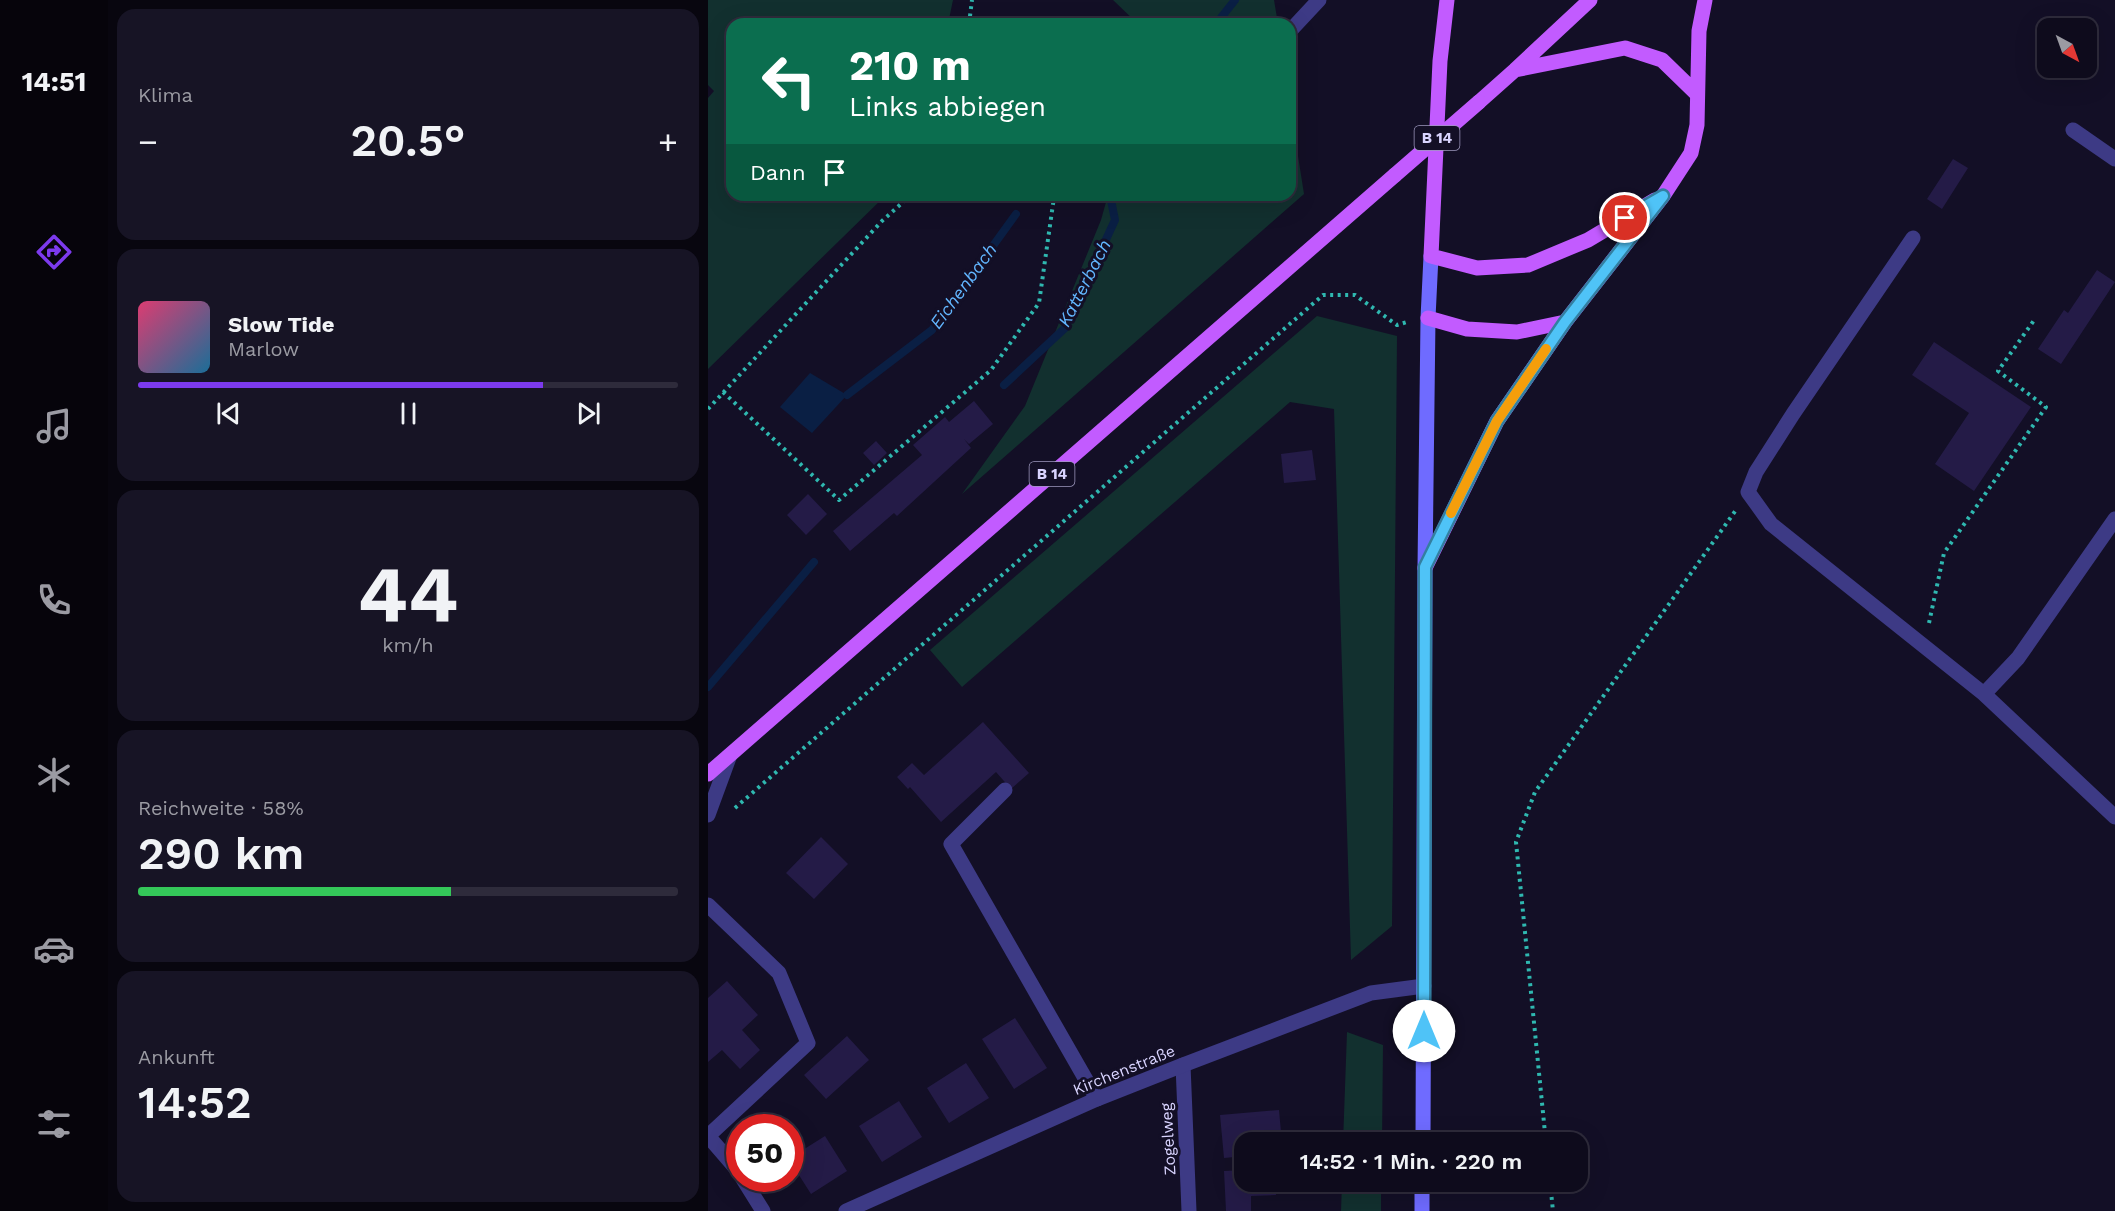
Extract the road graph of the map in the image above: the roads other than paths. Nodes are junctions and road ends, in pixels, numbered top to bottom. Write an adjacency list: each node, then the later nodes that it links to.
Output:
1 (1318, 0): 5 (street)
2 (1447, 0): 12 (main road)
3 (1590, 0): 6 (main road, B 14)
4 (1705, 0): 7 (main road)
5 (1296, 24)
6 (1515, 70): 7 (main road); 18 (main road, B 14, bridge)
7 (1697, 93): 10 (main road)
8 (2073, 130): 9 (street)
9 (2115, 159)
10 (1663, 196): 12 (main road); 14 (main road)
11 (1913, 238): 17 (street)
12 (1431, 256): 13 (main road)
13 (1428, 318): 14 (main road); 16 (main road)
14 (1565, 322): 16 (main road)
15 (2112, 528): 17 (street)
16 (1425, 567): 24 (main road)
17 (1984, 694): 22 (street)
18 (730, 755): 19 (main road, B 14); 21 (street)
19 (708, 774)
20 (1005, 790): 26 (street)
21 (708, 815)
22 (2115, 817)
23 (708, 905): 27 (street)
24 (1424, 986): 25 (street, Kirchenstraße); 29 (main road)
25 (1183, 1065): 26 (street, Kirchenstraße); 35 (street, Zogelweg)
26 (1097, 1099): 34 (street, Kirchenstraße)
27 (732, 1114)
28 (726, 1119): 30 (street)
29 (1423, 1132)
30 (726, 1157)
31 (751, 1192): 33 (street)
32 (1422, 1192): 36 (main road)
33 (763, 1211)
34 (846, 1211)
35 (1189, 1211)
36 (1422, 1211)

